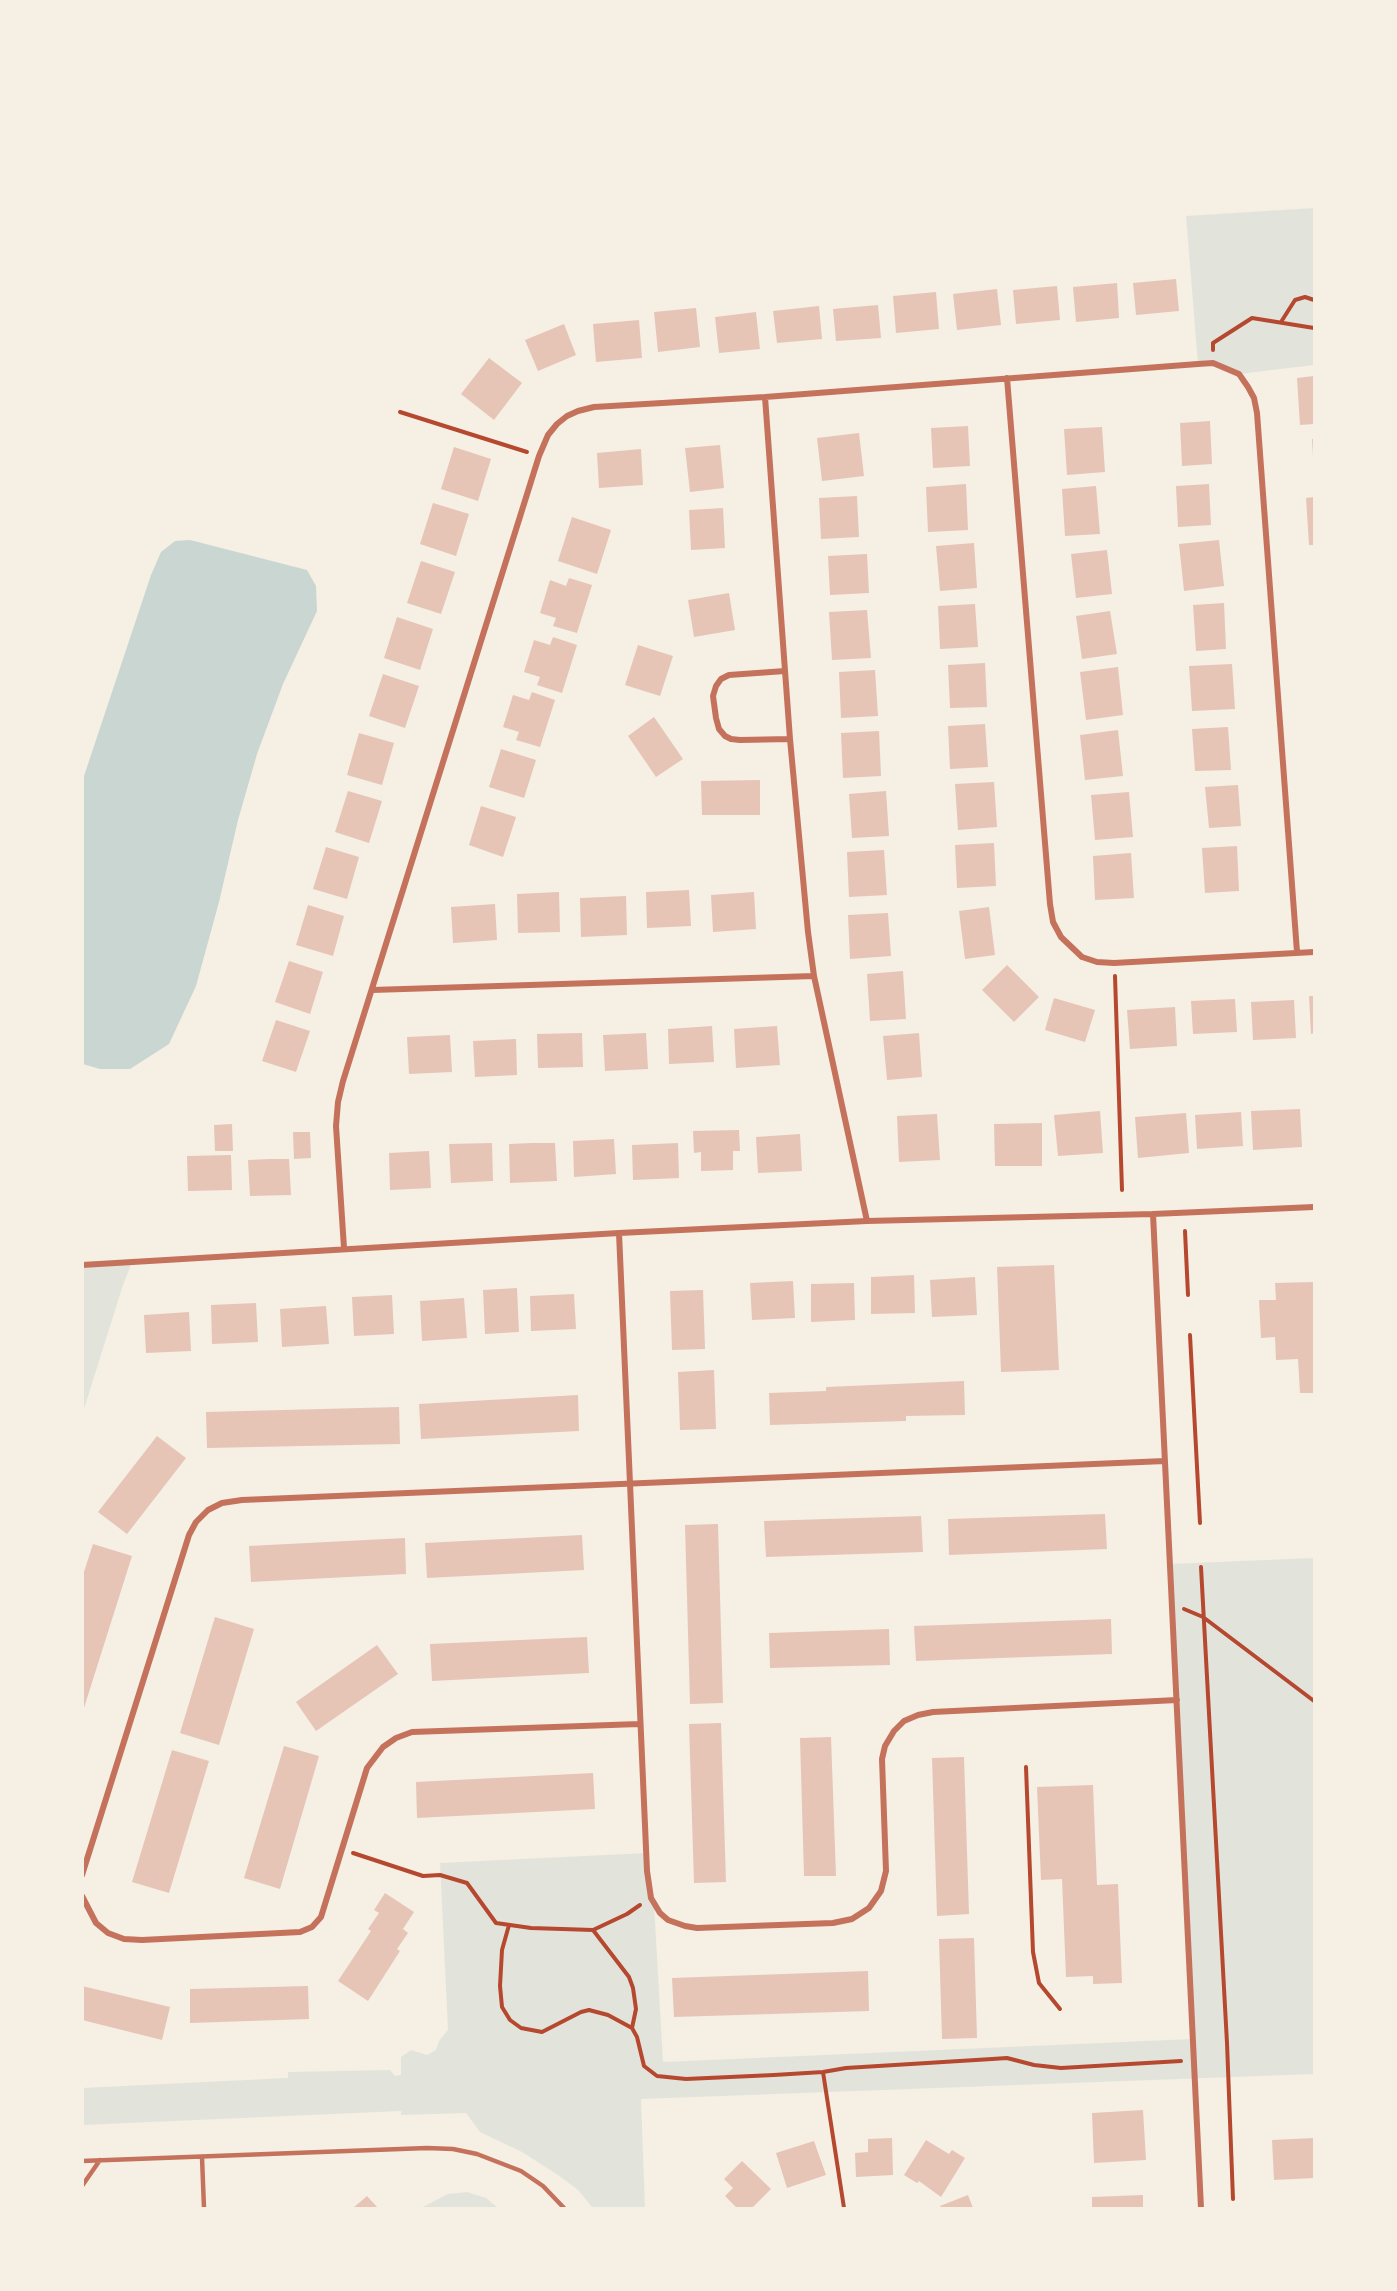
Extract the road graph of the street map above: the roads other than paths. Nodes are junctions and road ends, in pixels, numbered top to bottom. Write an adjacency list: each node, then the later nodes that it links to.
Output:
1 (1007, 378): 2 (street); 5 (street); 5 (street)
2 (765, 397): 3 (street); 8 (street)
3 (785, 671): 4 (street); 4 (street)
4 (790, 739): 7 (street)
5 (1297, 952): 6 (street)
6 (1314, 952)
7 (814, 976): 8 (street); 11 (street)
8 (372, 990): 13 (street)
9 (1314, 1207): 10 (street)
10 (1153, 1214): 11 (street); 15 (street)
11 (867, 1221): 12 (street)
12 (619, 1233): 13 (street); 16 (street)
13 (344, 1248): 14 (street)
14 (82, 1265)
15 (1165, 1461): 16 (street); 17 (street)
16 (629, 1484): 18 (street); 19 (street)
17 (1177, 1700): 18 (street); 27 (street)
18 (639, 1724): 20 (street)
19 (82, 1875)
20 (82, 1896)
21 (202, 2157): 22 (lane); 25 (lane); 26 (lane)
22 (100, 2160): 23 (lane); 24 (lane)
23 (82, 2161)
24 (82, 2186)
25 (204, 2208)
26 (564, 2208)
27 (1201, 2208)

